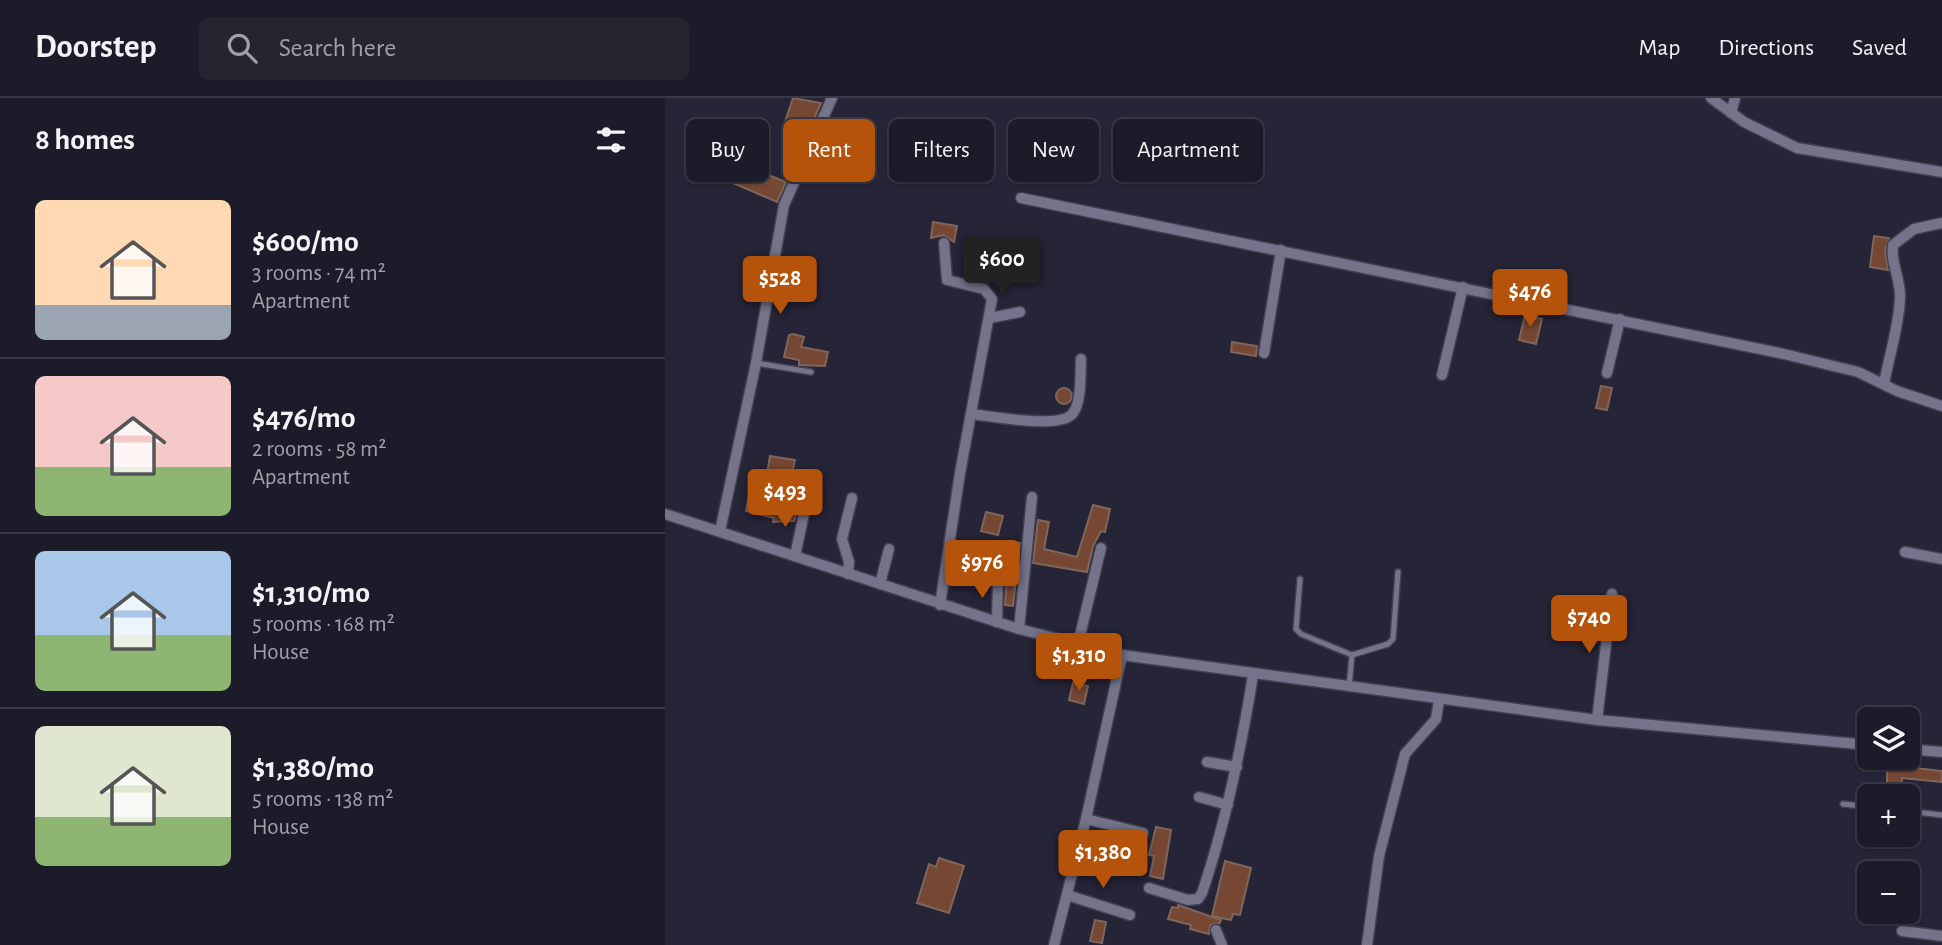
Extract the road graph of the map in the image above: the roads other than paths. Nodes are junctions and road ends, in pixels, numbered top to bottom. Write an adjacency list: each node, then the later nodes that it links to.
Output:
1 (832, 98): 16 (street)
2 (1711, 98): 4 (street)
3 (1735, 98): 4 (street)
4 (1731, 113): 5 (street)
5 (1942, 172)
6 (1021, 198): 9 (street)
7 (1942, 223): 20 (street)
8 (944, 243): 12 (street)
9 (1281, 250): 10 (street); 14 (street)
10 (1463, 287): 13 (street); 19 (street)
11 (1020, 312): 12 (street)
12 (990, 318): 22 (street)
13 (1619, 319): 18 (street); 20 (street)
14 (1264, 353)
15 (1081, 359): 22 (street)
16 (756, 363): 17 (lane); 27 (street)
17 (811, 372)
18 (1607, 373)
19 (1442, 374)
20 (1884, 384): 21 (street)
21 (1942, 406)
22 (971, 414): 39 (street)
23 (1032, 497): 41 (street)
24 (852, 498): 34 (street)
25 (805, 509): 31 (street)
26 (665, 514): 27 (street)
27 (720, 531): 31 (street)
28 (1101, 548): 42 (street)
29 (888, 549): 37 (street)
30 (1905, 552): 32 (street)
31 (795, 556): 34 (street)
32 (1942, 559)
33 (1398, 572): 44 (lane)
34 (848, 574): 37 (street)
35 (998, 579): 40 (street)
36 (1300, 579): 44 (lane)
37 (880, 584): 39 (street)
38 (1612, 594): 48 (street)
39 (940, 605): 40 (street)
40 (997, 622): 41 (street)
41 (1019, 629): 42 (street)
42 (1078, 644): 43 (street)
43 (1122, 655): 45 (street); 60 (street)
44 (1352, 655): 46 (lane)
45 (1253, 675): 46 (street); 53 (street)
46 (1349, 688): 47 (street)
47 (1439, 700): 48 (street); 70 (street)
48 (1597, 720): 49 (street)
49 (1857, 744)
50 (1920, 750): 51 (street)
51 (1942, 752)
52 (1206, 762): 53 (street)
53 (1237, 767): 55 (street)
54 (1199, 797): 55 (street)
55 (1229, 804): 62 (street)
56 (1843, 804): 57 (lane)
57 (1857, 806)
58 (1920, 813): 59 (lane)
59 (1942, 816)
60 (1086, 818): 61 (street); 63 (street)
61 (1143, 833)
62 (1149, 888)
63 (1067, 895): 64 (street); 68 (street)
64 (1129, 915)
65 (1216, 930): 69 (street)
66 (1902, 931): 67 (street)
67 (1942, 936)
68 (1054, 945)
69 (1222, 945)
70 (1367, 945)

